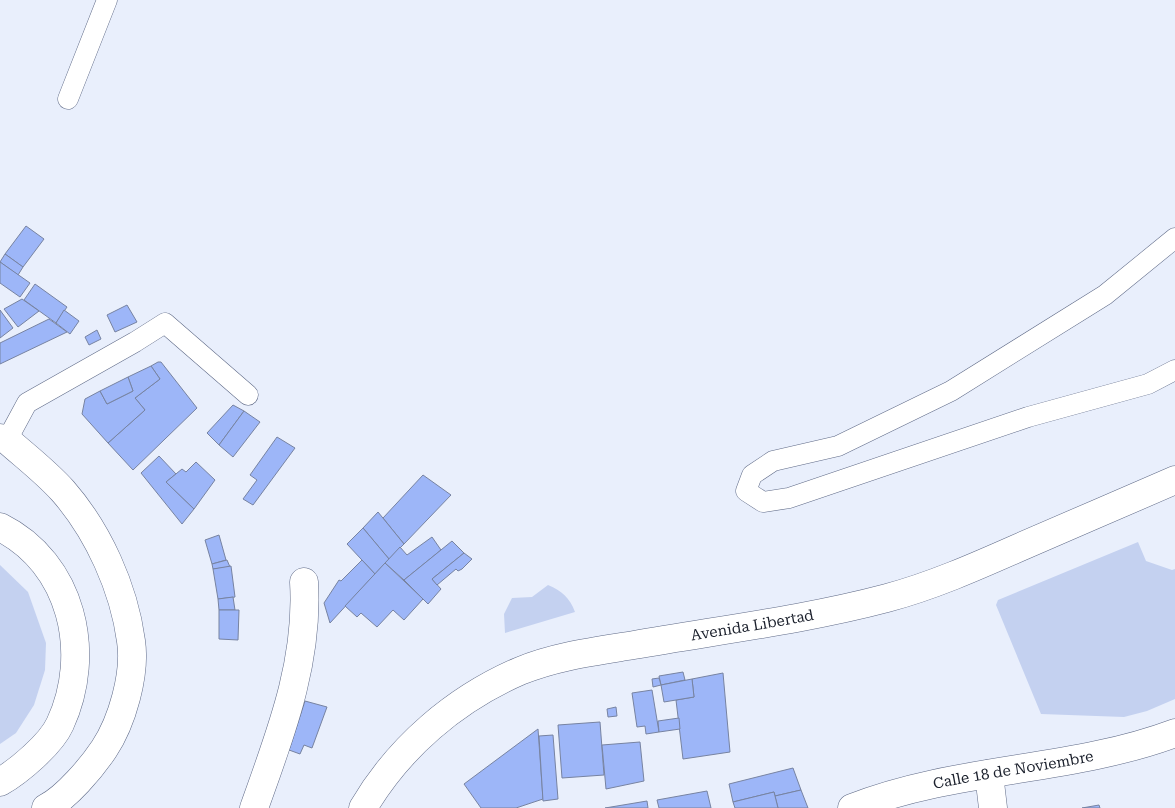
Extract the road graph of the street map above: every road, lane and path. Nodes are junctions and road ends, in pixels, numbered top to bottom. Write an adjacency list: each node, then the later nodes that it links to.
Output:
1 (107, 0): 2 (lane)
2 (68, 99)
3 (1175, 238): 4 (lane)
4 (1175, 370)
5 (248, 395): 6 (lane)
6 (3, 439): 13 (main road)
7 (1175, 480): 15 (main road, Avenida Libertad)
8 (0, 527): 12 (main road)
9 (304, 582): 14 (main road)
10 (1175, 733): 11 (main road, Calle 18 de Noviembre)
11 (989, 774): 16 (main road, Calle 18 de Noviembre); 17 (main road)
12 (0, 782)
13 (46, 808)
14 (254, 808)
15 (363, 808)
16 (852, 808)
17 (993, 808)

